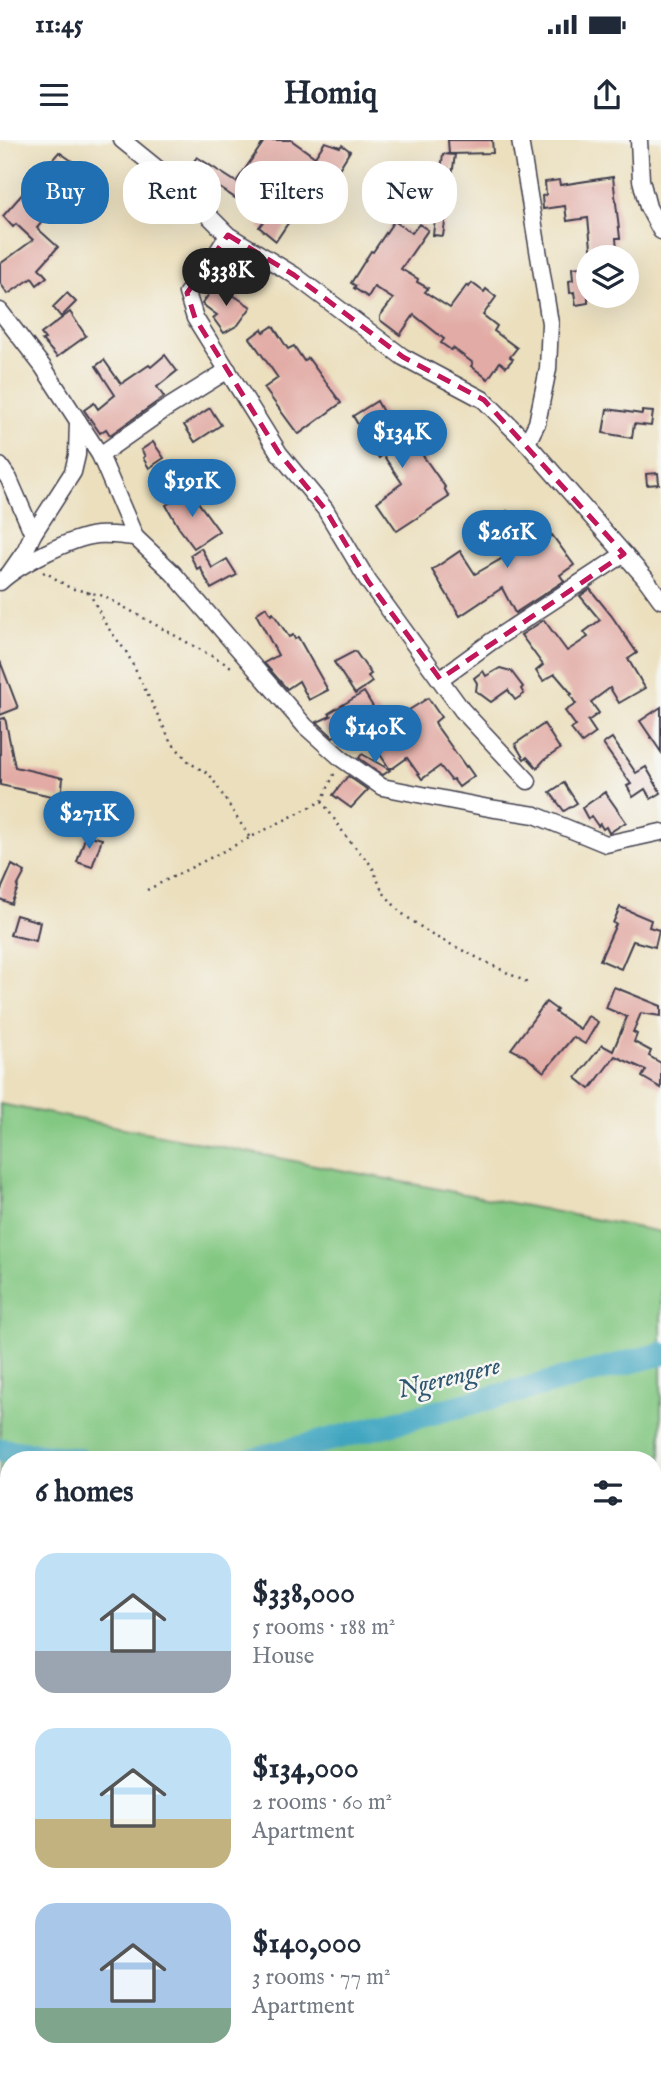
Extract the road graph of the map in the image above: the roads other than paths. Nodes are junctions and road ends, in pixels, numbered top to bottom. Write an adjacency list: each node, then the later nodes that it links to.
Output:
1 (122, 140): 5 (street)
2 (520, 140): 9 (street)
3 (639, 140): 4 (street)
4 (661, 231)
5 (228, 235): 7 (street); 9 (street)
6 (0, 311): 8 (street)
7 (228, 370): 10 (street); 17 (street)
8 (78, 421): 10 (street); 12 (street)
9 (527, 443): 14 (street)
10 (100, 455): 13 (street)
11 (0, 466): 12 (street)
12 (33, 534): 15 (street)
13 (135, 537): 15 (street); 19 (street)
14 (624, 555): 16 (street); 17 (street)
15 (4, 578)
16 (661, 600)
17 (440, 679): 18 (street)
18 (528, 781)
19 (661, 832)

